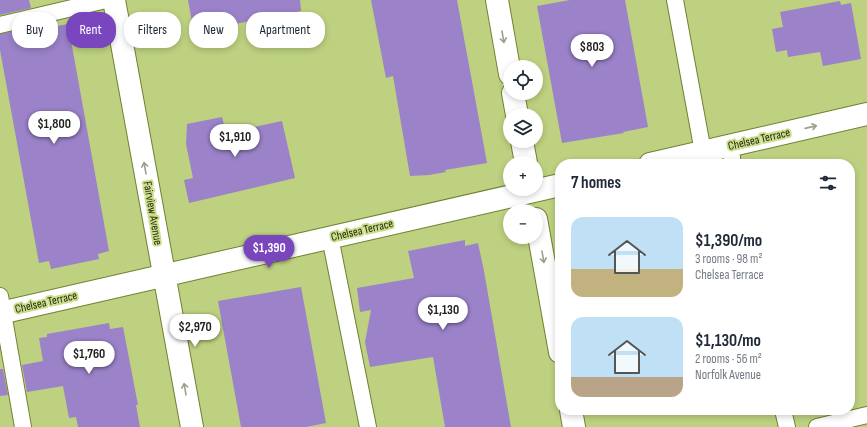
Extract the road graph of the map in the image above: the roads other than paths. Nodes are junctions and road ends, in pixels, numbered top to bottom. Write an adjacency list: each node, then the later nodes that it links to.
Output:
1 (106, 0): 5 (lane)
2 (114, 0): 15 (street, Fairview Avenue, one-way to 2)
3 (497, 0): 6 (street, one-way to 6)
4 (675, 0): 8 (lane)
5 (0, 25)
6 (508, 60)
7 (867, 114): 9 (street, Chelsea Terrace, one-way to 7)
8 (703, 152): 9 (street, Chelsea Terrace); 10 (street, Chelsea Terrace)
9 (732, 155)
10 (672, 159)
11 (555, 187): 12 (street, Chelsea Terrace)
12 (532, 197): 13 (street, Chelsea Terrace)
13 (330, 237): 15 (street, Chelsea Terrace); 23 (lane)
14 (541, 244): 17 (street, one-way to 17)
15 (164, 275): 16 (street, Chelsea Terrace); 22 (street, Fairview Avenue, one-way to 15)
16 (1, 307): 21 (lane)
17 (555, 324)
18 (571, 415): 24 (street)
19 (785, 415): 25 (lane)
20 (867, 415): 26 (lane)
21 (24, 427)
22 (192, 427)
23 (368, 427)
24 (574, 427)
25 (787, 427)
26 (817, 427)

